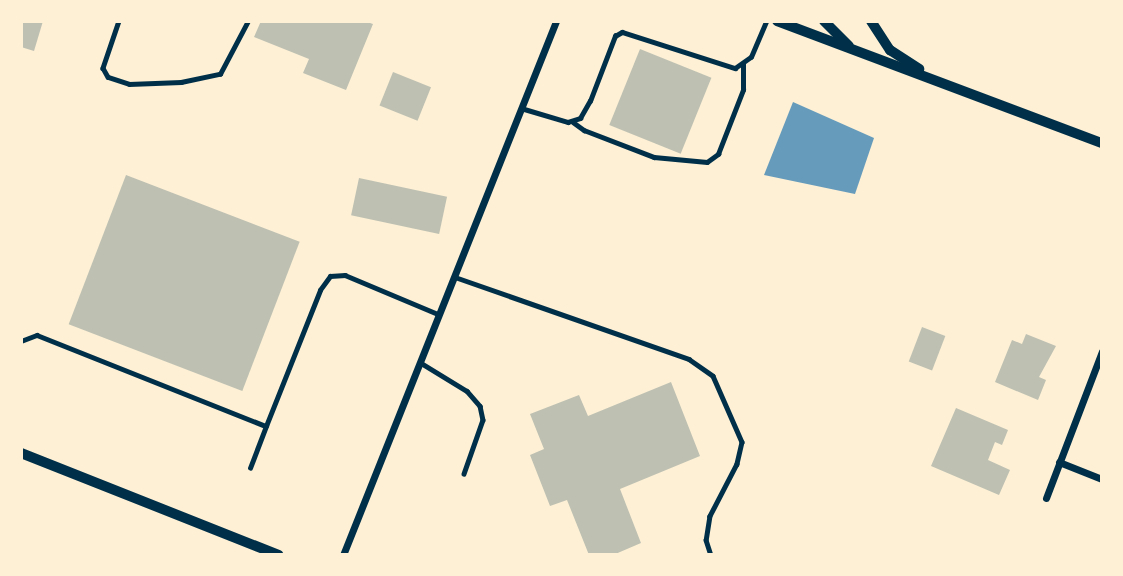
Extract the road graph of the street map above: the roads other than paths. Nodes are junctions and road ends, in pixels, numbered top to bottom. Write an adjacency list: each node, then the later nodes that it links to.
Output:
1 (119, 21): 2 (lane)
2 (247, 21)
3 (556, 21): 11 (street)
4 (765, 21): 9 (lane)
5 (777, 21): 8 (street)
6 (824, 21): 8 (street)
7 (871, 21): 10 (street)
8 (858, 53): 10 (street)
9 (743, 64): 12 (lane); 12 (lane)
10 (930, 77): 13 (street)
11 (521, 108): 12 (lane); 14 (street)
12 (573, 122)
13 (1102, 143)
14 (454, 277): 15 (street); 28 (lane)
15 (439, 315): 18 (street); 19 (lane)
16 (21, 341): 19 (lane)
17 (1102, 351): 21 (street)
18 (420, 362): 23 (lane); 27 (street)
19 (266, 426): 22 (lane)
20 (21, 453): 26 (street)
21 (1059, 462): 24 (street); 25 (street)
22 (250, 468)
23 (464, 474)
24 (1102, 479)
25 (1046, 498)
26 (278, 555)
27 (343, 555)
28 (711, 555)

